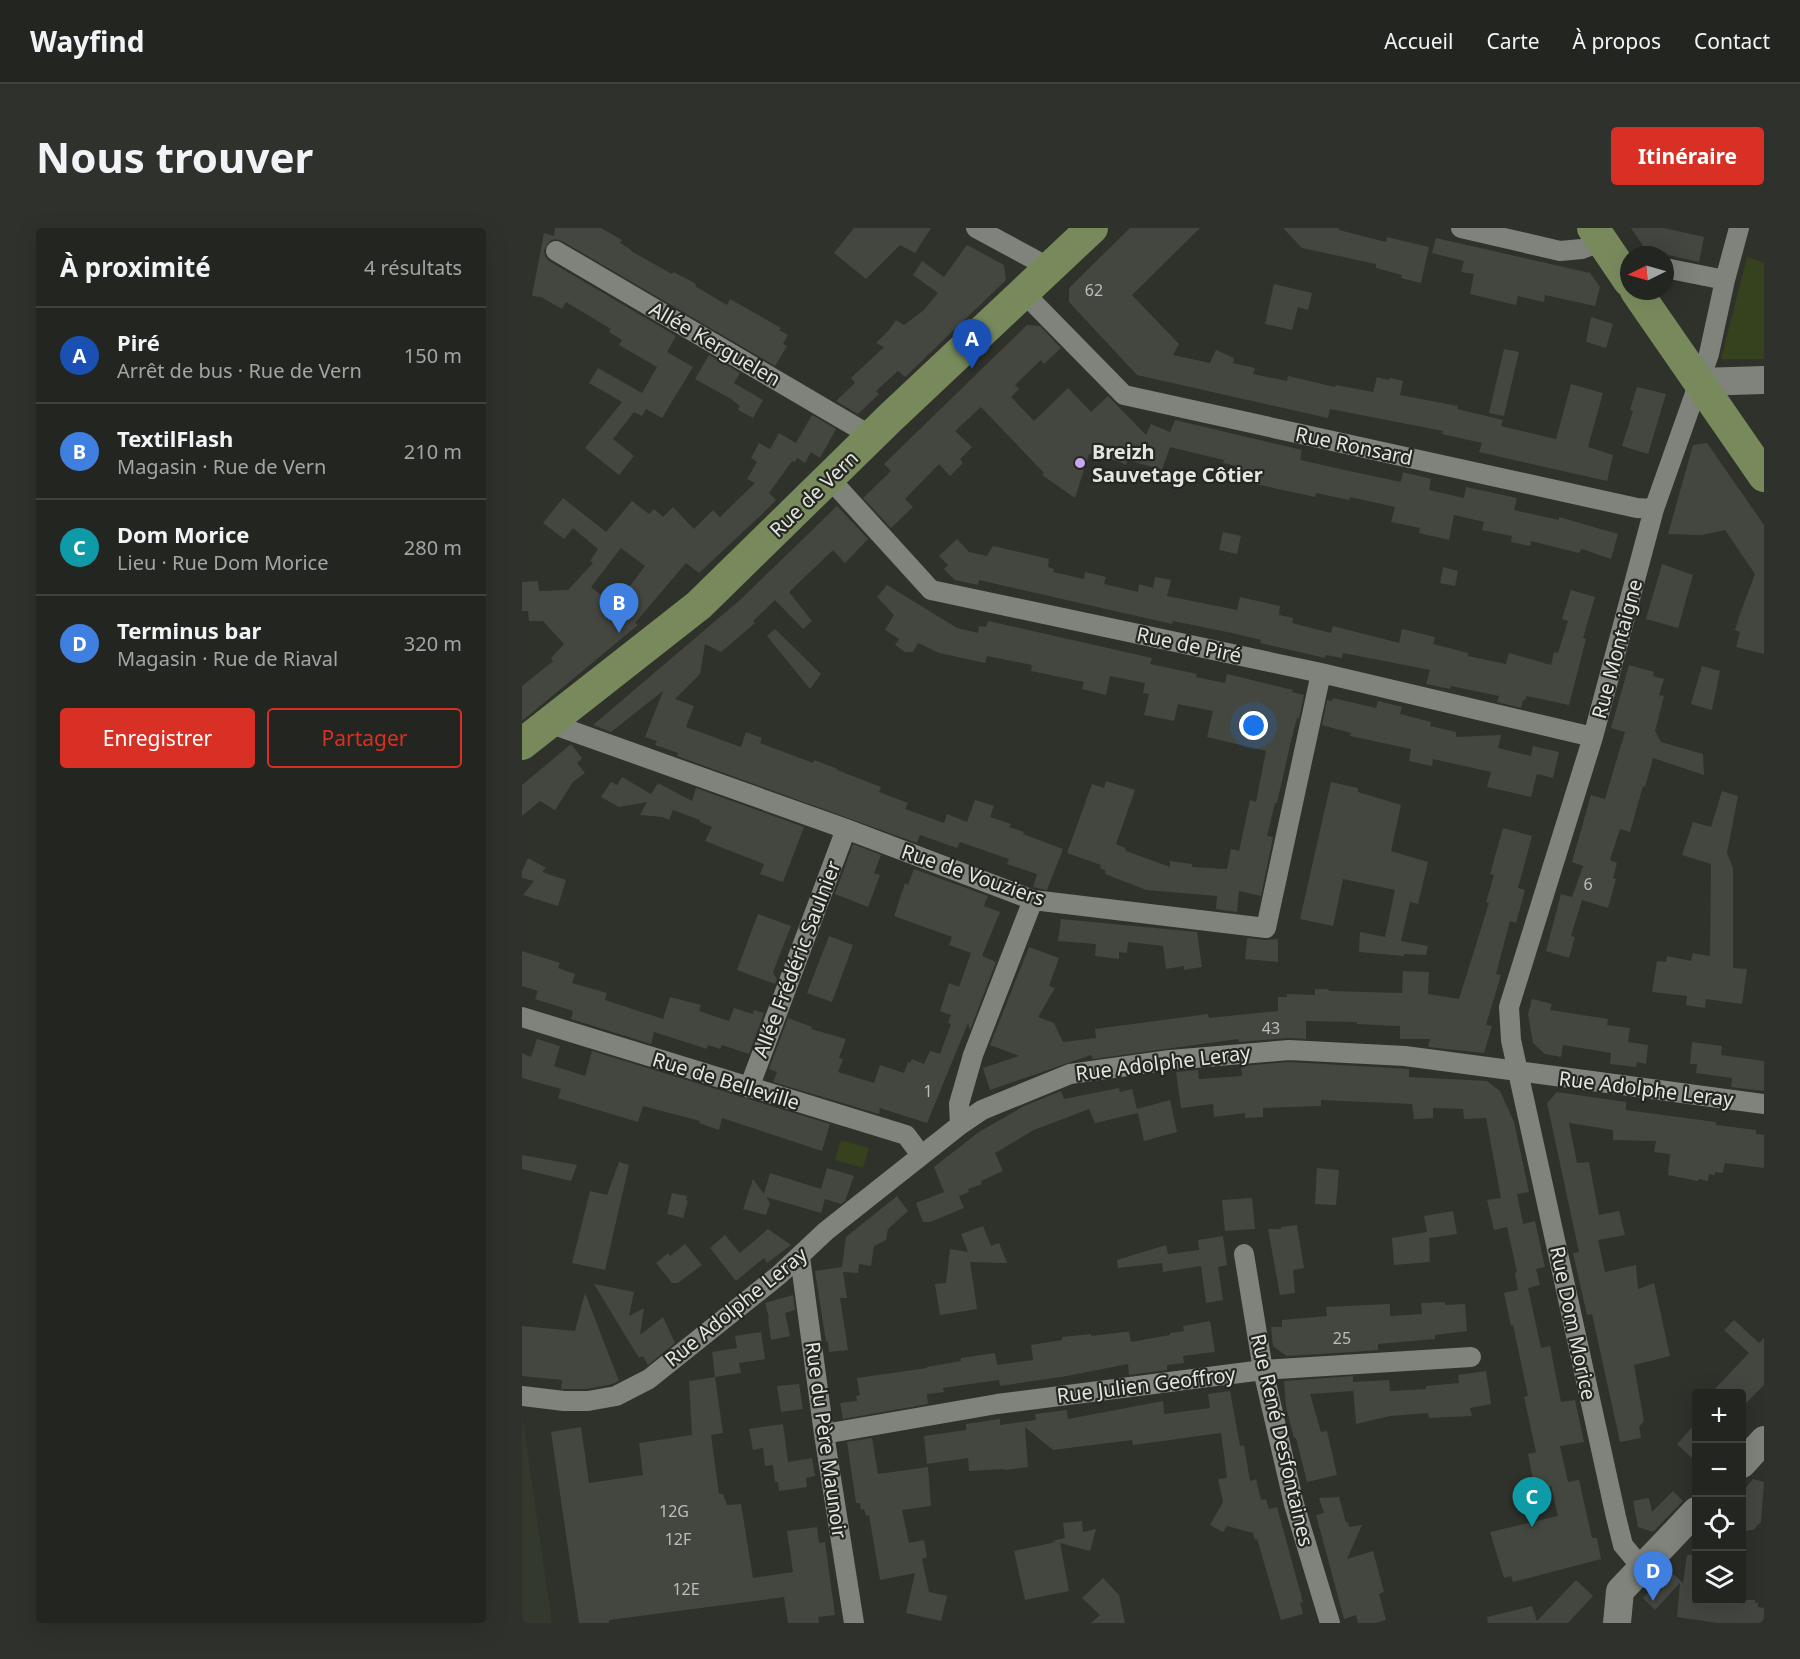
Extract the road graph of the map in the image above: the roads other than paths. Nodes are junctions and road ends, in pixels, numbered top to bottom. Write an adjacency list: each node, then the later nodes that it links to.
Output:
1 (976, 228): 8 (street)
2 (1092, 228): 8 (main road, Rue de Vern)
3 (1461, 228): 5 (street)
4 (1739, 228): 10 (street, Rue Montaigne)
5 (1597, 233): 7 (main road)
6 (556, 251): 15 (street, Allée Kerguelen)
7 (1620, 265)
8 (1050, 268): 11 (main road, Rue de Vern)
9 (1674, 270): 10 (street)
10 (1725, 280): 14 (street, Rue Montaigne)
11 (1023, 292): 15 (main road, Rue de Vern); 18 (street, Rue Ronsard)
12 (1644, 300): 14 (main road)
13 (1764, 380): 14 (street)
14 (1699, 382): 16 (main road); 18 (street, Rue Montaigne)
15 (873, 437): 17 (main road, Rue de Vern)
16 (1764, 476)
17 (830, 479): 19 (street, Rue de Piré); 20 (main road, Rue de Vern)
18 (1654, 509): 21 (street, Rue Montaigne)
19 (1321, 674): 21 (street, Rue de Piré); 24 (street, Rue de Vouziers)
20 (549, 723): 22 (main road, Rue de Vern); 23 (street, Rue de Vouziers)
21 (1593, 737): 26 (street, Rue Montaigne)
22 (522, 744)
23 (846, 829): 24 (street, Rue de Vouziers); 27 (street, Allée Frédéric Saulnier)
24 (1033, 900): 29 (street)
25 (522, 1017): 27 (street, Rue de Belleville)
26 (1518, 1071): 28 (street, Rue Adolphe Leray); 29 (street, Rue Adolphe Leray); 40 (street, Rue Dom Morice)
27 (749, 1088): 30 (street, Rue de Belleville)
28 (1764, 1104)
29 (960, 1125): 30 (street, Rue Adolphe Leray)
30 (921, 1155): 32 (street, Rue Adolphe Leray)
31 (1244, 1254): 34 (street, Rue René Desfontaines)
32 (800, 1257): 35 (street, Rue Adolphe Leray); 36 (street, Rue du Père Maunoir)
33 (1471, 1357): 34 (street, Rue Julien Geoffroy)
34 (1263, 1371): 36 (street, Rue Julien Geoffroy); 42 (street, Rue René Desfontaines)
35 (522, 1396)
36 (824, 1434): 41 (street, Rue du Père Maunoir)
37 (1763, 1442): 38 (street)
38 (1746, 1460)
39 (1692, 1515): 40 (street)
40 (1642, 1568): 43 (street)
41 (854, 1623)
42 (1330, 1623)
43 (1617, 1623)

